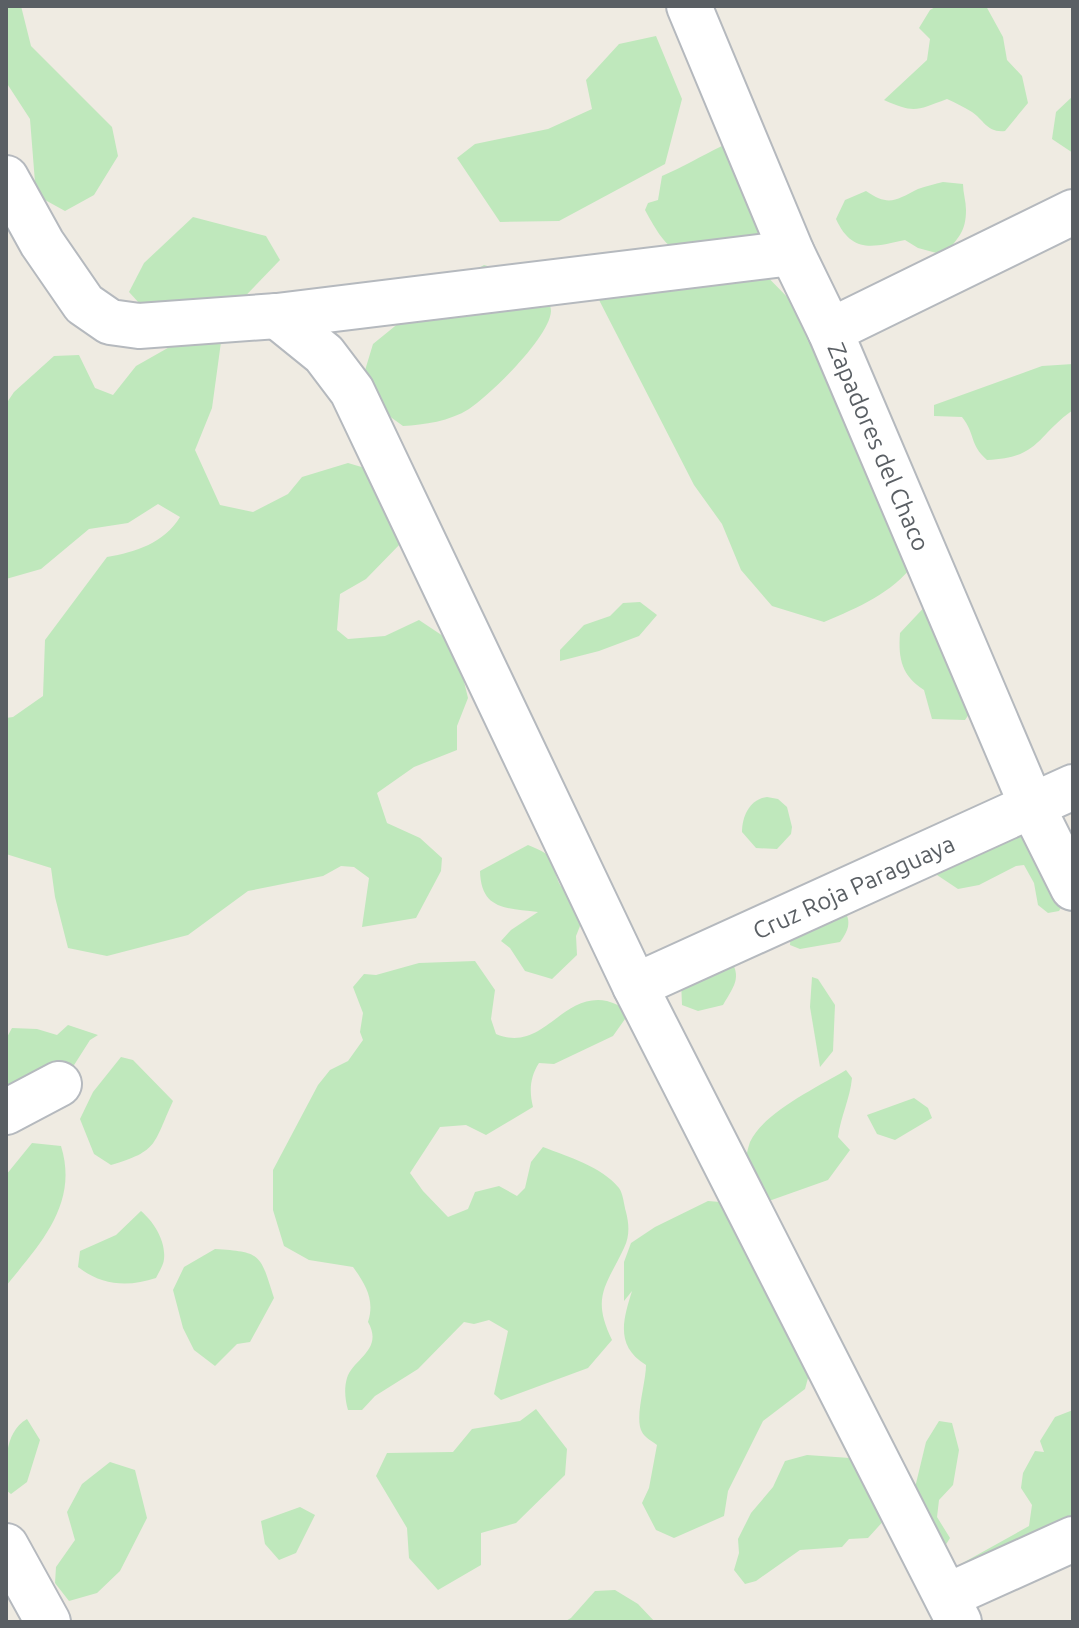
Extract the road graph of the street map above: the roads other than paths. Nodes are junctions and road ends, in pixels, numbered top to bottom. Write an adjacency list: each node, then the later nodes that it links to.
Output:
1 (689, 6): 4 (street, Zapadores del Chaco)
2 (6, 178): 5 (street)
3 (1073, 212): 6 (street)
4 (792, 253): 5 (street); 6 (street, Zapadores del Chaco)
5 (277, 316): 10 (street)
6 (830, 331): 8 (street, Zapadores del Chaco)
7 (1073, 787): 8 (street, Cruz Roja Paraguaya)
8 (1032, 806): 9 (street, Zapadores del Chaco); 10 (street, Cruz Roja Paraguaya)
9 (1073, 888)
10 (635, 986): 15 (street)
11 (59, 1084): 12 (street)
12 (6, 1112)
13 (1073, 1539): 15 (street)
14 (6, 1546): 16 (street)
15 (953, 1609)
16 (48, 1622)

